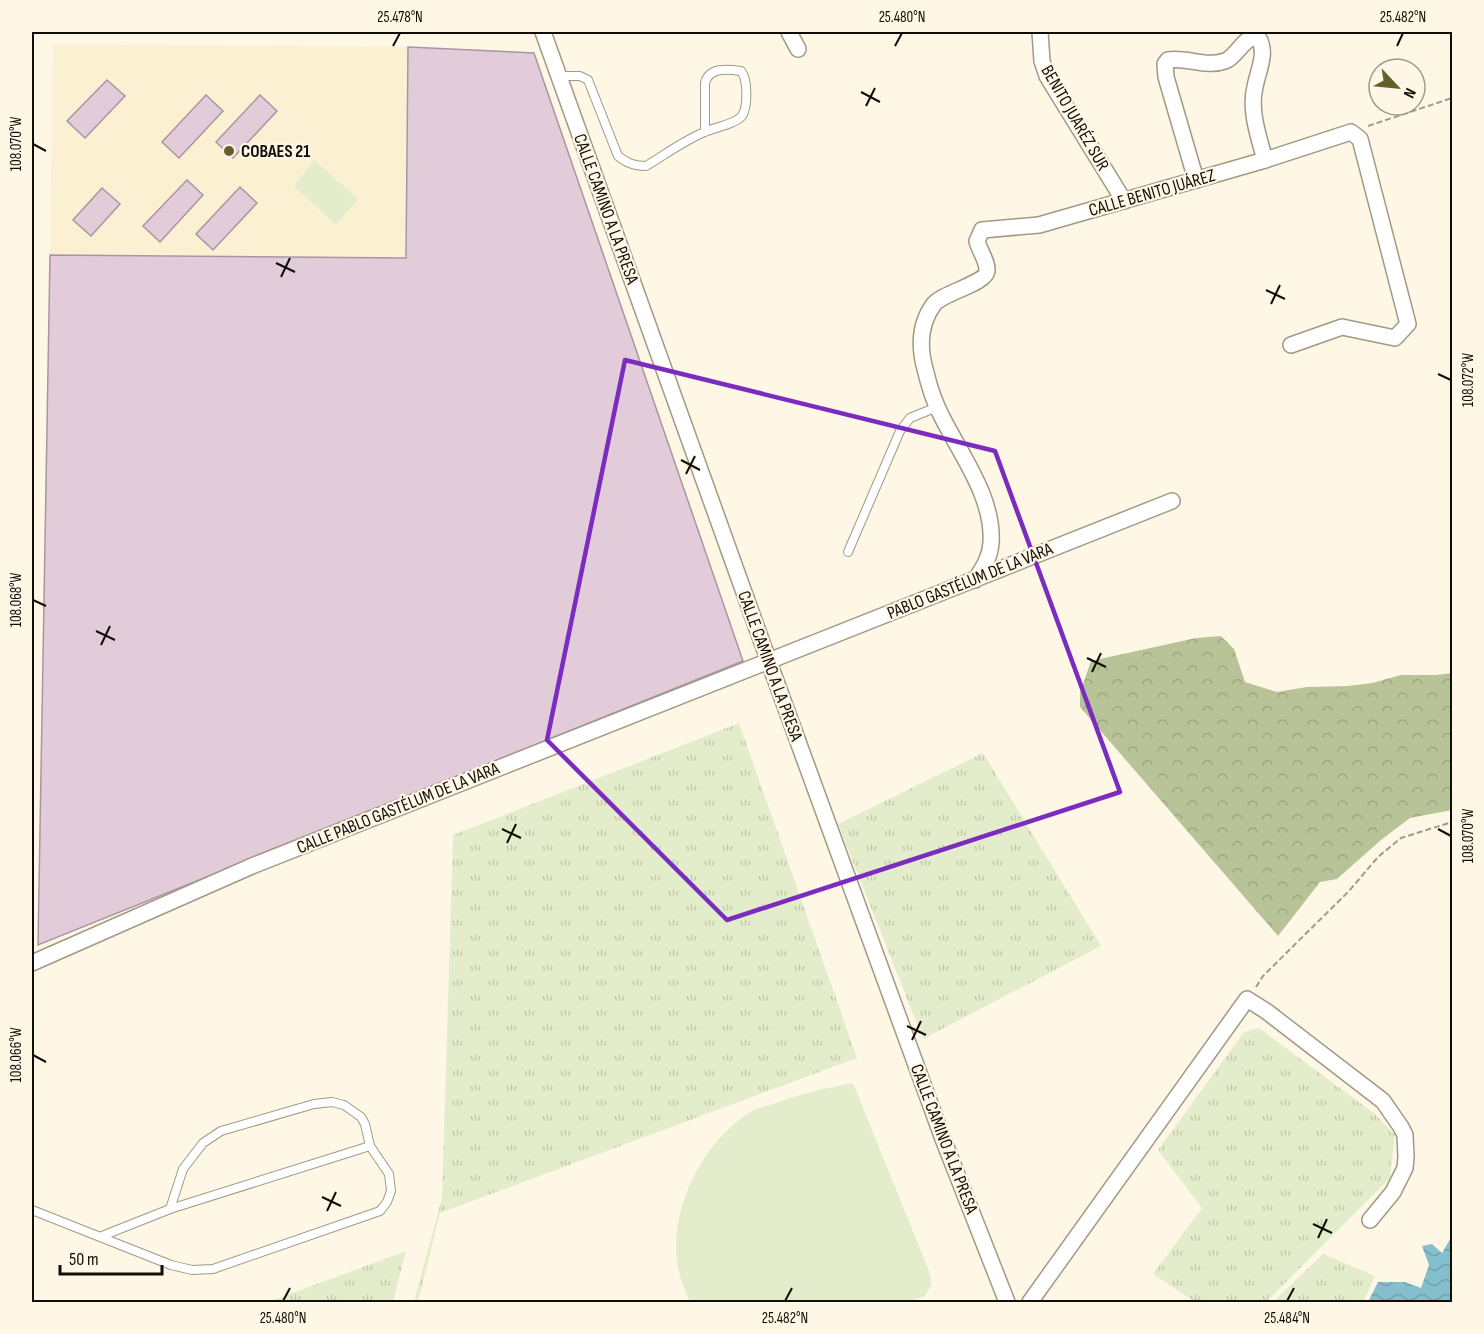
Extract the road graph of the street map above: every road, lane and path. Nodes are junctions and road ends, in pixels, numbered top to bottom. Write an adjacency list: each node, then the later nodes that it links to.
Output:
1 (543, 32): 5 (street, CALLE CAMINO A LA PRESA)
2 (789, 32): 4 (street)
3 (1040, 32): 11 (street, BENITO JUARÉZ SUR)
4 (798, 49)
5 (558, 76): 7 (lane); 17 (street, CALLE CAMINO A LA PRESA)
6 (1452, 98): 8 (path)
7 (705, 132): 7 (lane)
8 (1351, 132): 9 (street, CALLE BENITO JUÁREZ); 12 (street)
9 (1264, 160): 10 (street, CALLE BENITO JUÁREZ); 10 (street)
10 (1196, 180): 11 (street, CALLE BENITO JUÁREZ)
11 (1124, 201): 13 (street, CALLE BENITO JUÁREZ)
12 (1291, 345)
13 (937, 407): 15 (lane); 16 (street)
14 (1172, 501): 16 (street, PABLO GASTÉLUM DE LA VARA)
15 (848, 552)
16 (975, 579): 17 (street, PABLO GASTÉLUM DE LA VARA)
17 (769, 662): 19 (street, CALLE PABLO GASTÉLUM DE LA VARA); 26 (street, CALLE CAMINO A LA PRESA)
18 (1452, 822): 20 (path)
19 (32, 963)
20 (1247, 999): 24 (street); 27 (street)
21 (370, 1146): 22 (lane); 22 (lane); 25 (lane)
22 (170, 1209): 25 (lane)
23 (32, 1210): 25 (lane)
24 (1370, 1220)
25 (102, 1236)
26 (1006, 1300)
27 (1030, 1302)

